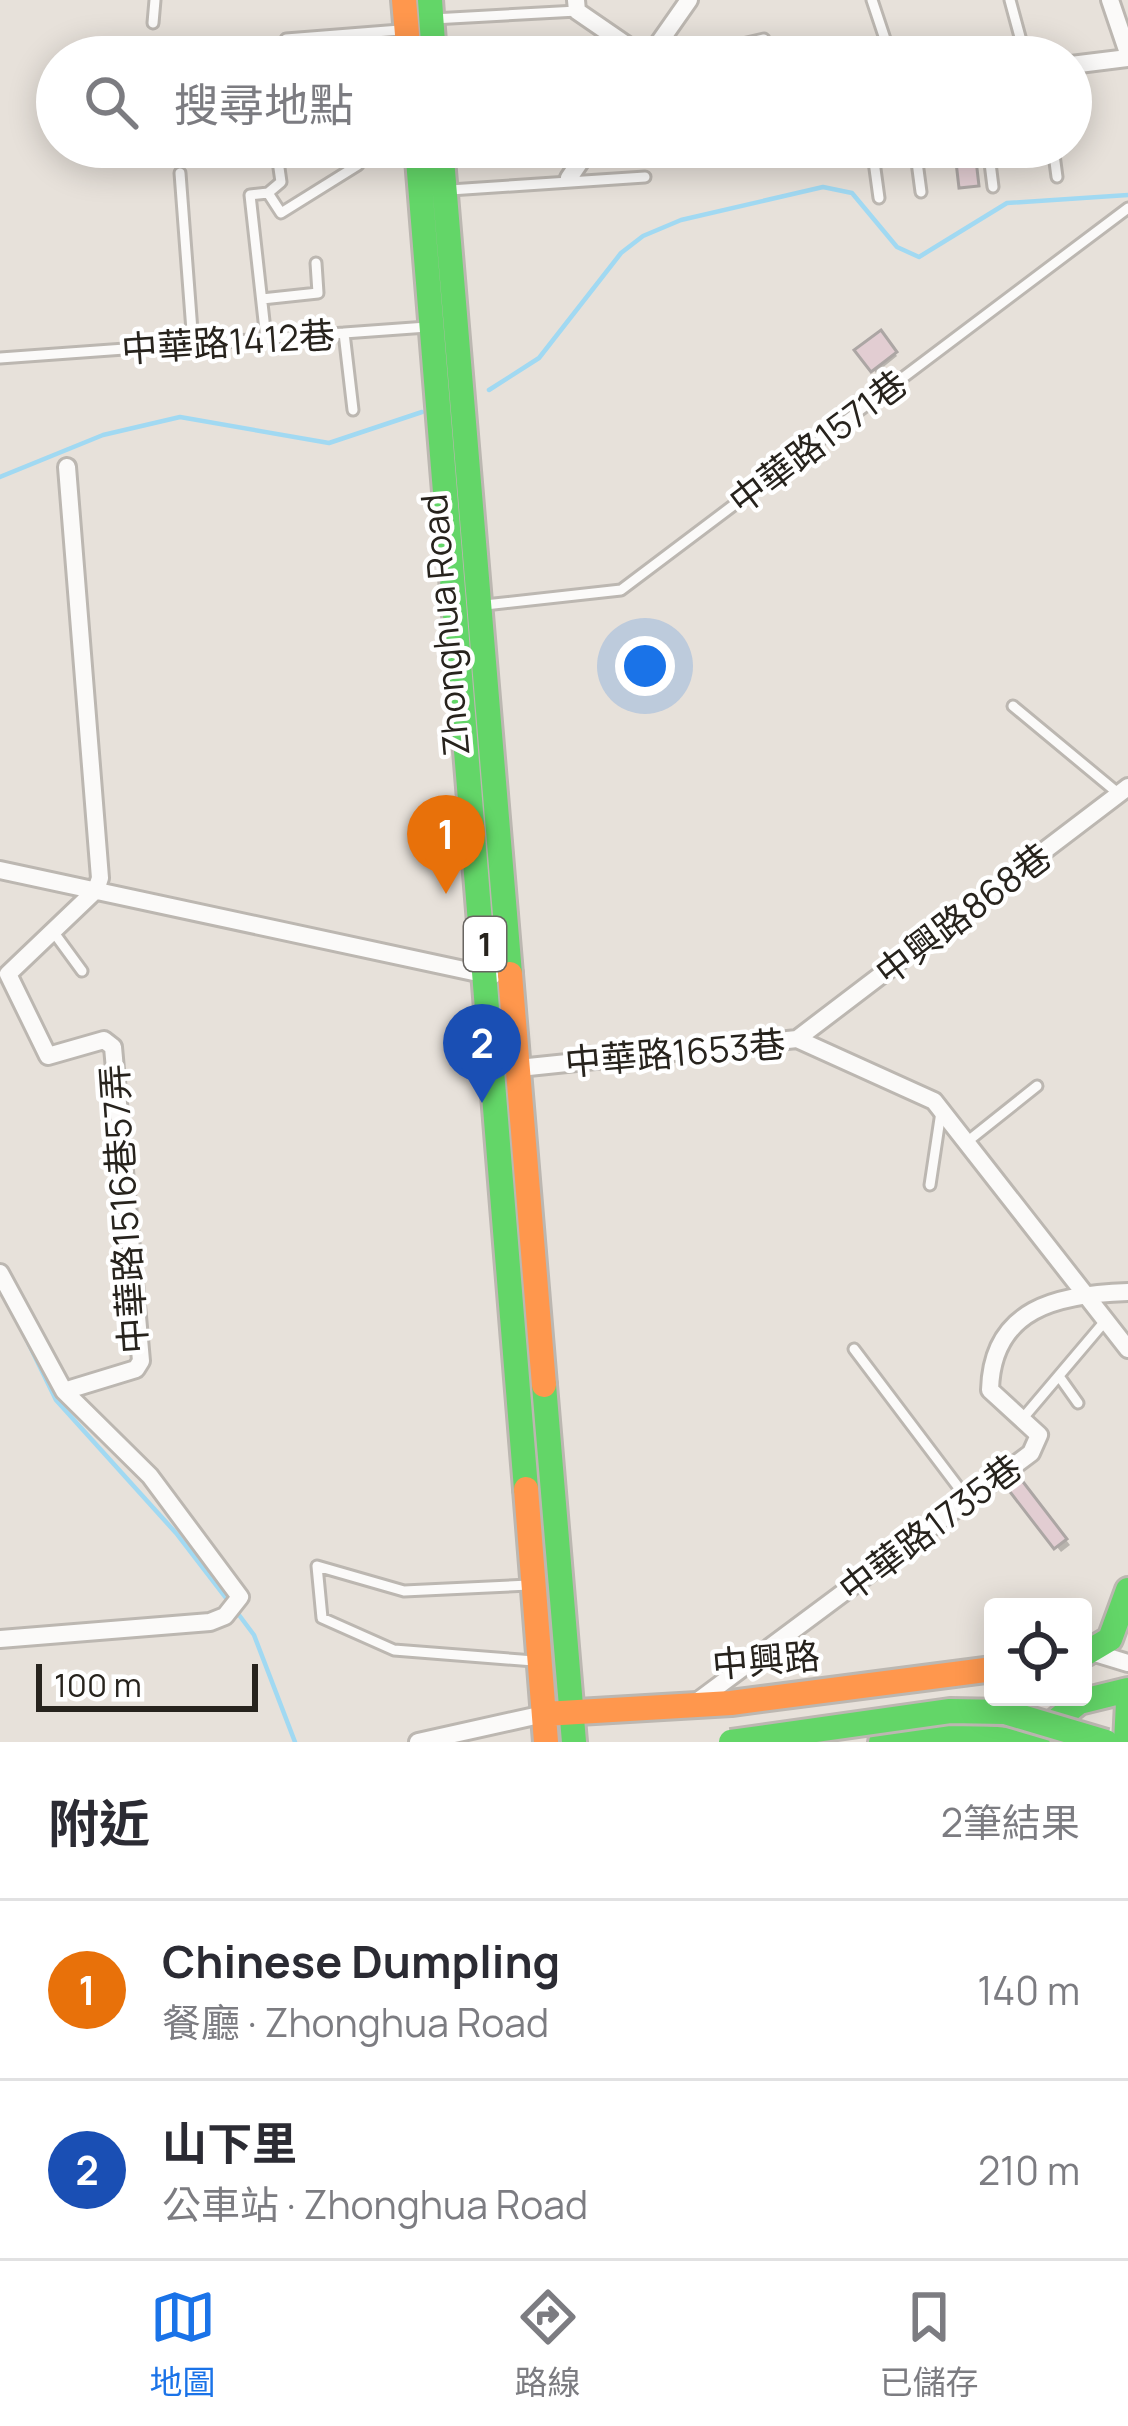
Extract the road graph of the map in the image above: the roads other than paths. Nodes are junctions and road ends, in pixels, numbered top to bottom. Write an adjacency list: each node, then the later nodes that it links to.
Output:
1 (155, 0): 9 (lane)
2 (404, 0): 10 (main road)
3 (689, 0): 14 (street)
4 (872, 0): 15 (lane)
5 (1010, 0): 16 (lane)
6 (1110, 0): 17 (street)
7 (577, 6): 8 (lane); 13 (street)
8 (430, 10)
9 (153, 22)
10 (406, 30): 11 (lane); 12 (main road)
11 (326, 36)
12 (407, 36)
13 (618, 36)
14 (662, 36)
15 (884, 36)
16 (1020, 36)
17 (1128, 56): 18 (street)
18 (1092, 62)
19 (278, 168): 35 (lane)
20 (353, 168): 35 (lane)
21 (420, 168): 40 (main road, Zhonghua Road / 1)
22 (443, 168): 33 (main road, Zhonghua Road / 1)
23 (576, 168): 31 (street)
24 (875, 168): 36 (lane)
25 (918, 168): 34 (lane)
26 (991, 168): 32 (lane)
27 (1056, 168): 30 (lane)
28 (180, 173): 43 (lane)
29 (645, 177): 31 (lane)
30 (1057, 177)
31 (569, 178): 33 (lane)
32 (993, 187)
33 (445, 190): 40 (main road, Zhonghua Road / 1)
34 (921, 192)
35 (268, 193): 39 (lane)
36 (879, 198)
37 (1128, 208): 47 (lane, 中華路1571巷)
38 (316, 263): 39 (lane)
39 (262, 298): 42 (lane)
40 (444, 326): 41 (lane, 中華路1412巷); 47 (main road, Zhonghua Road / 1); 54 (main road, Zhonghua Road / 1)
41 (344, 333): 42 (lane, 中華路1412巷); 45 (lane)
42 (266, 339): 43 (lane, 中華路1412巷)
43 (193, 344): 44 (lane, 中華路1412巷)
44 (0, 358)
45 (353, 410)
46 (68, 467): 51 (street)
47 (480, 605): 54 (main road, Zhonghua Road / 1)
48 (1013, 706): 49 (lane)
49 (1124, 790): 55 (street, 中興路868巷)
50 (0, 870): 51 (street)
51 (96, 890): 52 (street, 中華路1516巷57弄); 54 (street)
52 (52, 930): 53 (lane); 68 (street, 中華路1516巷57弄)
53 (82, 971)
54 (499, 975): 56 (main road, Zhonghua Road / 1)
55 (797, 1040): 56 (street, 中華路1653巷); 58 (street, 中華路1653巷)
56 (507, 1069): 72 (main road, Zhonghua Road / 1); 76 (main road, Zhonghua Road / 1)
57 (1037, 1086): 59 (lane)
58 (942, 1107): 59 (street, 中華路1653巷); 60 (lane)
59 (968, 1141): 63 (street, 中華路1653巷)
60 (930, 1185)
61 (0, 1273): 68 (street)
62 (1128, 1292): 63 (street)
63 (1084, 1293): 64 (street, 中華路1653巷); 70 (street, 中華路1735巷)
64 (1106, 1321): 66 (street, 中華路1653巷); 67 (lane)
65 (854, 1349): 71 (lane)
66 (1128, 1349)
67 (1061, 1379): 69 (lane); 70 (lane)
68 (64, 1391): 74 (street)
69 (1078, 1402)
70 (1023, 1418): 71 (street, 中華路1735巷)
71 (968, 1500): 83 (street, 中華路1735巷)
72 (534, 1585): 78 (main road, Zhonghua Road / 1); 78 (lane)
73 (1128, 1590): 75 (main road)
74 (0, 1640)
75 (1092, 1655)
76 (567, 1659): 78 (lane); 86 (main road, Zhonghua Road / 1)
77 (1092, 1659): 79 (street)
78 (540, 1661): 87 (main road, Zhonghua Road / 1)
79 (1128, 1663)
80 (984, 1670): 83 (main road, 中興路)
81 (1128, 1690): 82 (main road)
82 (1092, 1695)
83 (698, 1701): 86 (main road, 中興路)
84 (1128, 1703): 97 (main road)
85 (1070, 1706): 95 (main road)
86 (572, 1710): 87 (main road, 中興路); 92 (main road, Zhonghua Road / 1)
87 (544, 1714): 88 (street); 91 (main road, Zhonghua Road / 1)
88 (493, 1724): 89 (street); 90 (lane)
89 (418, 1742)
90 (484, 1742)
91 (545, 1742)
92 (574, 1742)
93 (731, 1742): 96 (main road, bridge)
94 (881, 1742): 95 (main road)
95 (1028, 1742)
96 (1106, 1742)
97 (1126, 1742)

